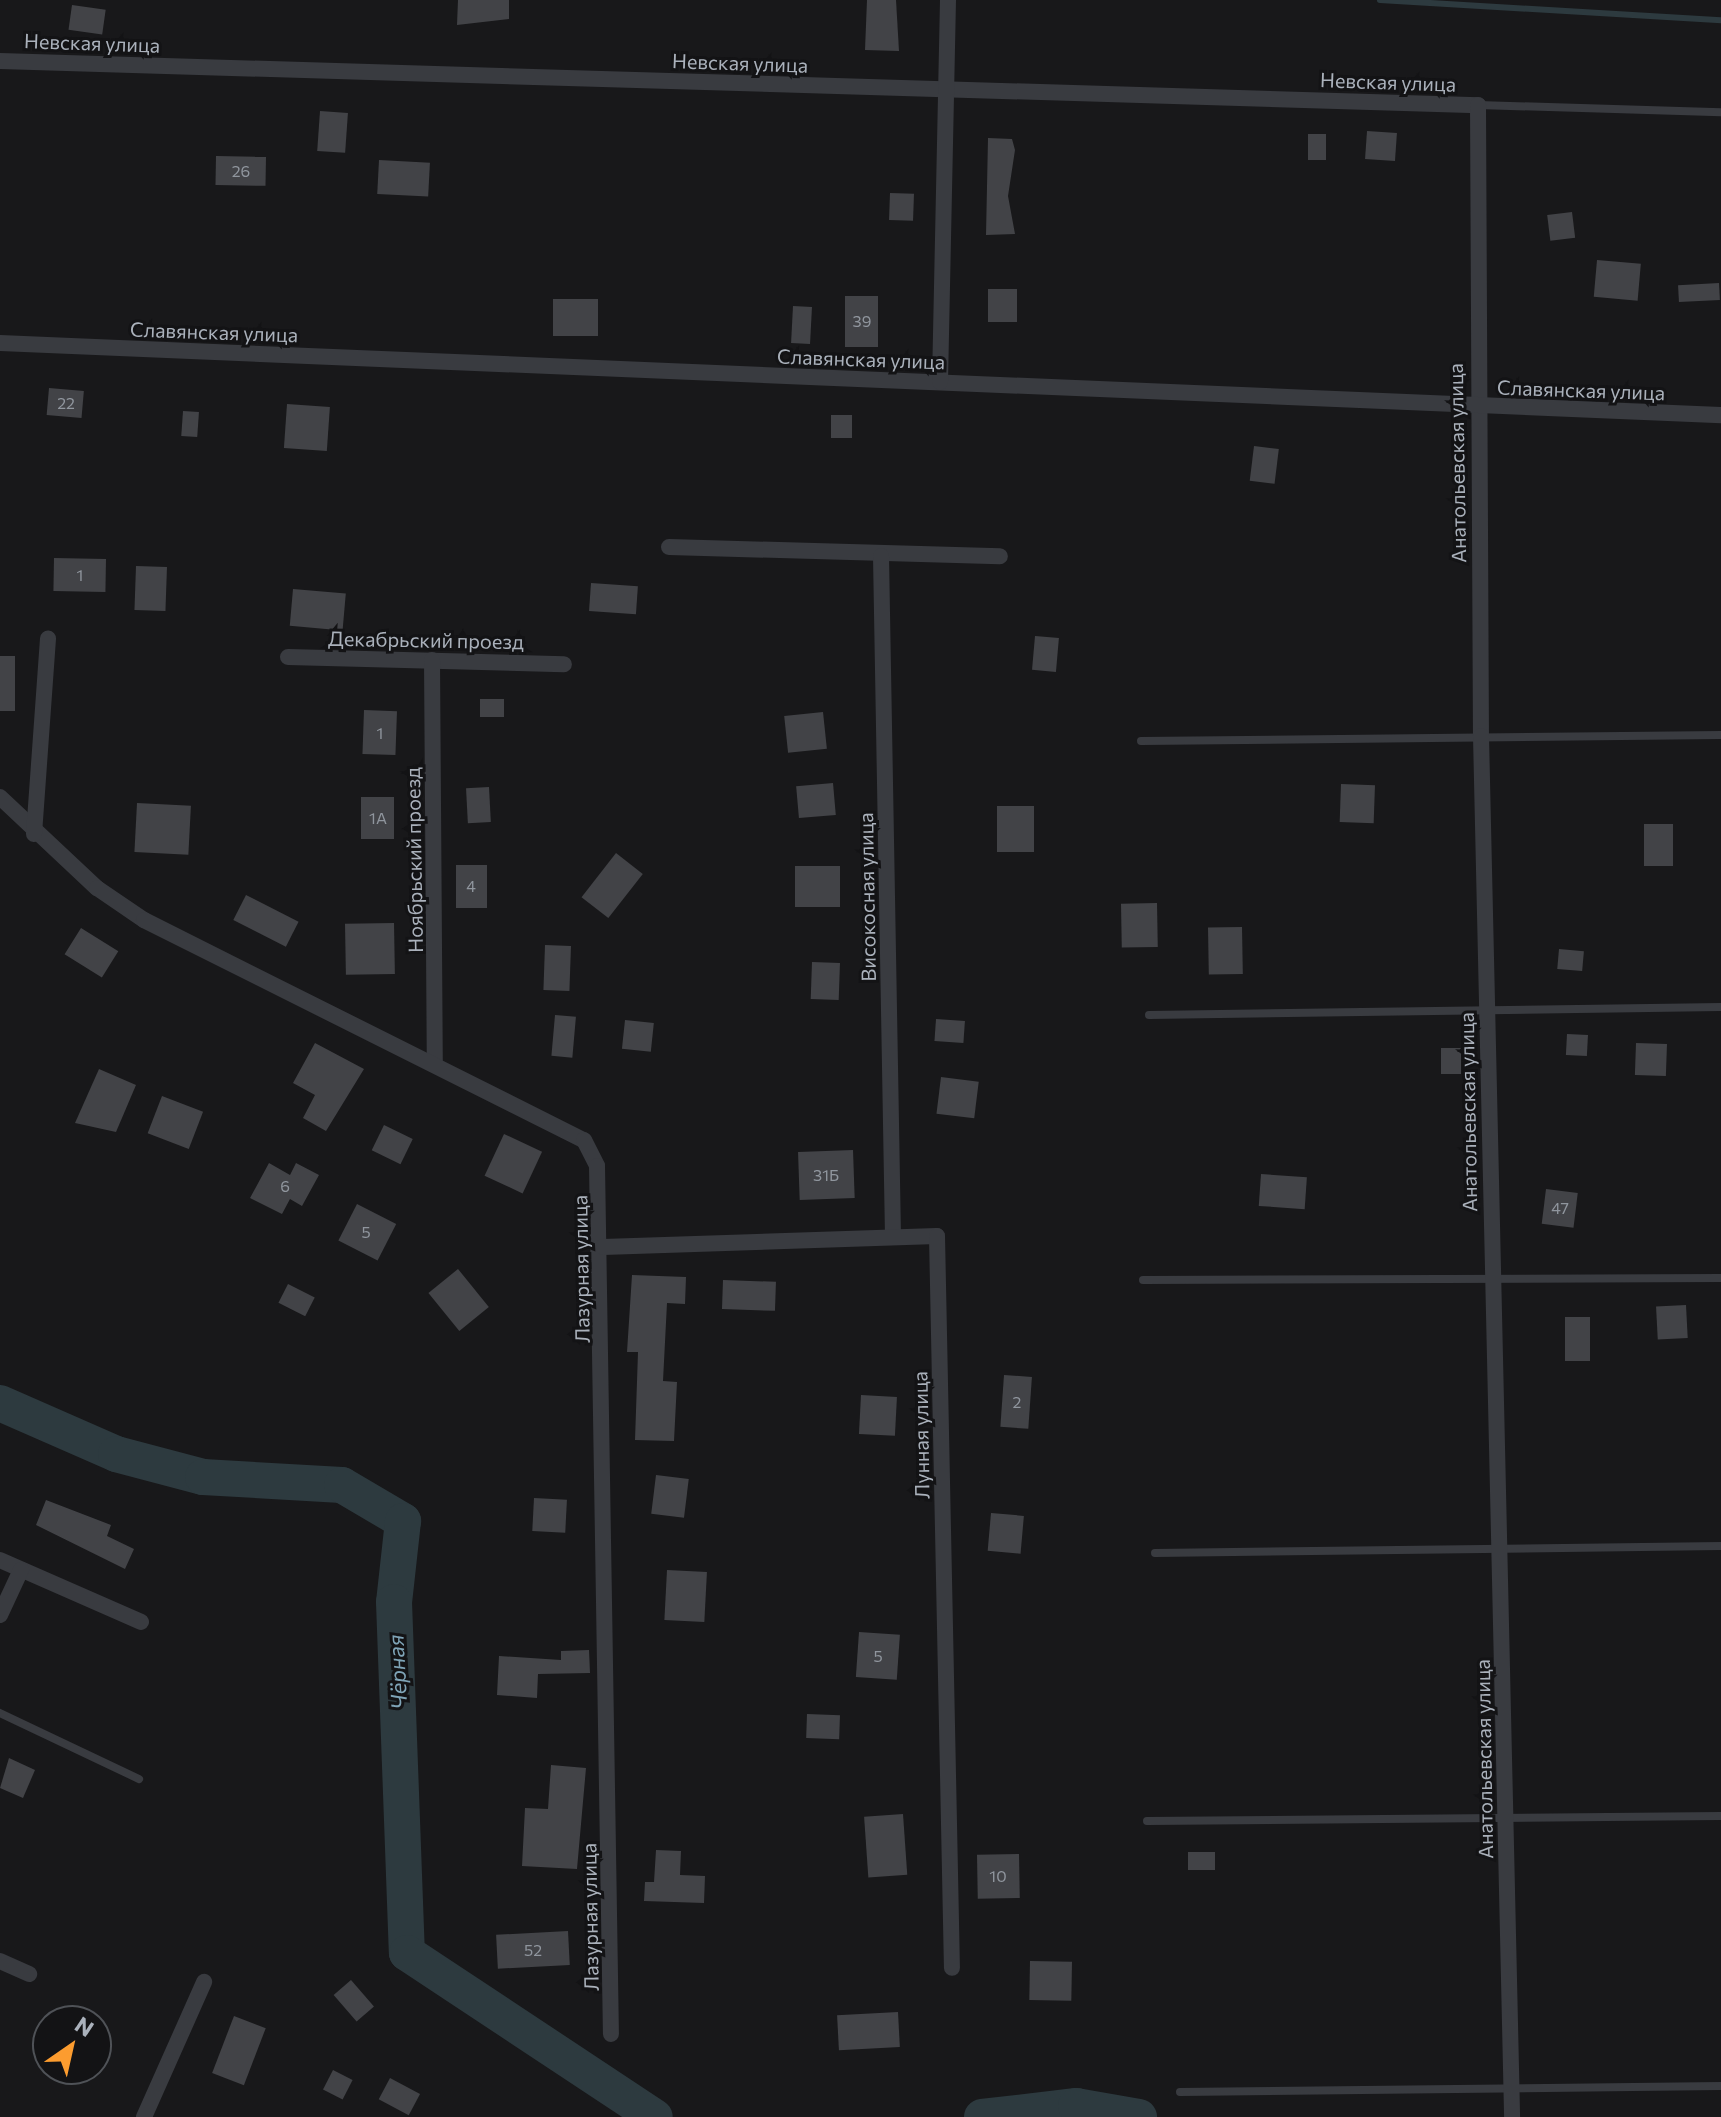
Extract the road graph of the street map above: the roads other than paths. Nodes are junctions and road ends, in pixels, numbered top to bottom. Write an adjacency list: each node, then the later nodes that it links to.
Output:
1 (948, 0): 3 (street)
2 (0, 61): 3 (street, Невская улица)
3 (947, 89): 4 (street, Невская улица); 7 (street)
4 (1478, 105): 5 (lane); 8 (street, Анатольевская улица)
5 (1721, 112)
6 (0, 343): 7 (street, Славянская улица)
7 (940, 382): 8 (street, Славянская улица)
8 (1475, 406): 9 (street, Славянская улица); 18 (street, Анатольевская улица)
9 (1721, 415)
10 (669, 547): 11 (street)
11 (881, 556): 12 (street); 26 (street, Високосная улица)
12 (1000, 556)
13 (48, 639): 21 (street)
14 (288, 657): 15 (street, Декабрьский проезд)
15 (432, 660): 16 (street, Декабрьский проезд); 25 (street, Ноябрьский проезд)
16 (564, 664)
17 (1721, 735): 18 (lane)
18 (1481, 736): 19 (lane); 23 (street, Анатольевская улица)
19 (1141, 741)
20 (0, 797): 21 (street, Лазурная улица)
21 (34, 834): 25 (street, Лазурная улица)
22 (1721, 1007): 23 (lane)
23 (1485, 1011): 24 (lane); 28 (street, Анатольевская улица)
24 (1149, 1015)
25 (435, 1060): 27 (street, Лазурная улица)
26 (893, 1237): 27 (street, Лунная улица); 44 (street, Лунная улица)
27 (603, 1247): 47 (street, Лазурная улица)
28 (1492, 1278): 29 (lane); 30 (lane); 32 (street, Анатольевская улица)
29 (1721, 1278)
30 (1143, 1280)
31 (1721, 1546): 32 (lane)
32 (1499, 1549): 33 (lane); 41 (street, Анатольевская улица)
33 (1155, 1553)
34 (0, 1560): 35 (street)
35 (21, 1570): 36 (street); 37 (street)
36 (0, 1615)
37 (141, 1622)
38 (0, 1713): 39 (lane)
39 (139, 1779)
40 (1721, 1816): 41 (lane)
41 (1505, 1818): 42 (lane); 49 (street, Анатольевская улица)
42 (1147, 1821)
43 (0, 1961): 45 (street)
44 (952, 1968)
45 (29, 1974)
46 (204, 1982): 51 (street)
47 (611, 2034)
48 (1721, 2086): 49 (lane)
49 (1512, 2088): 50 (lane); 52 (street, Анатольевская улица)
50 (1180, 2092)
51 (144, 2117)
52 (1512, 2117)

